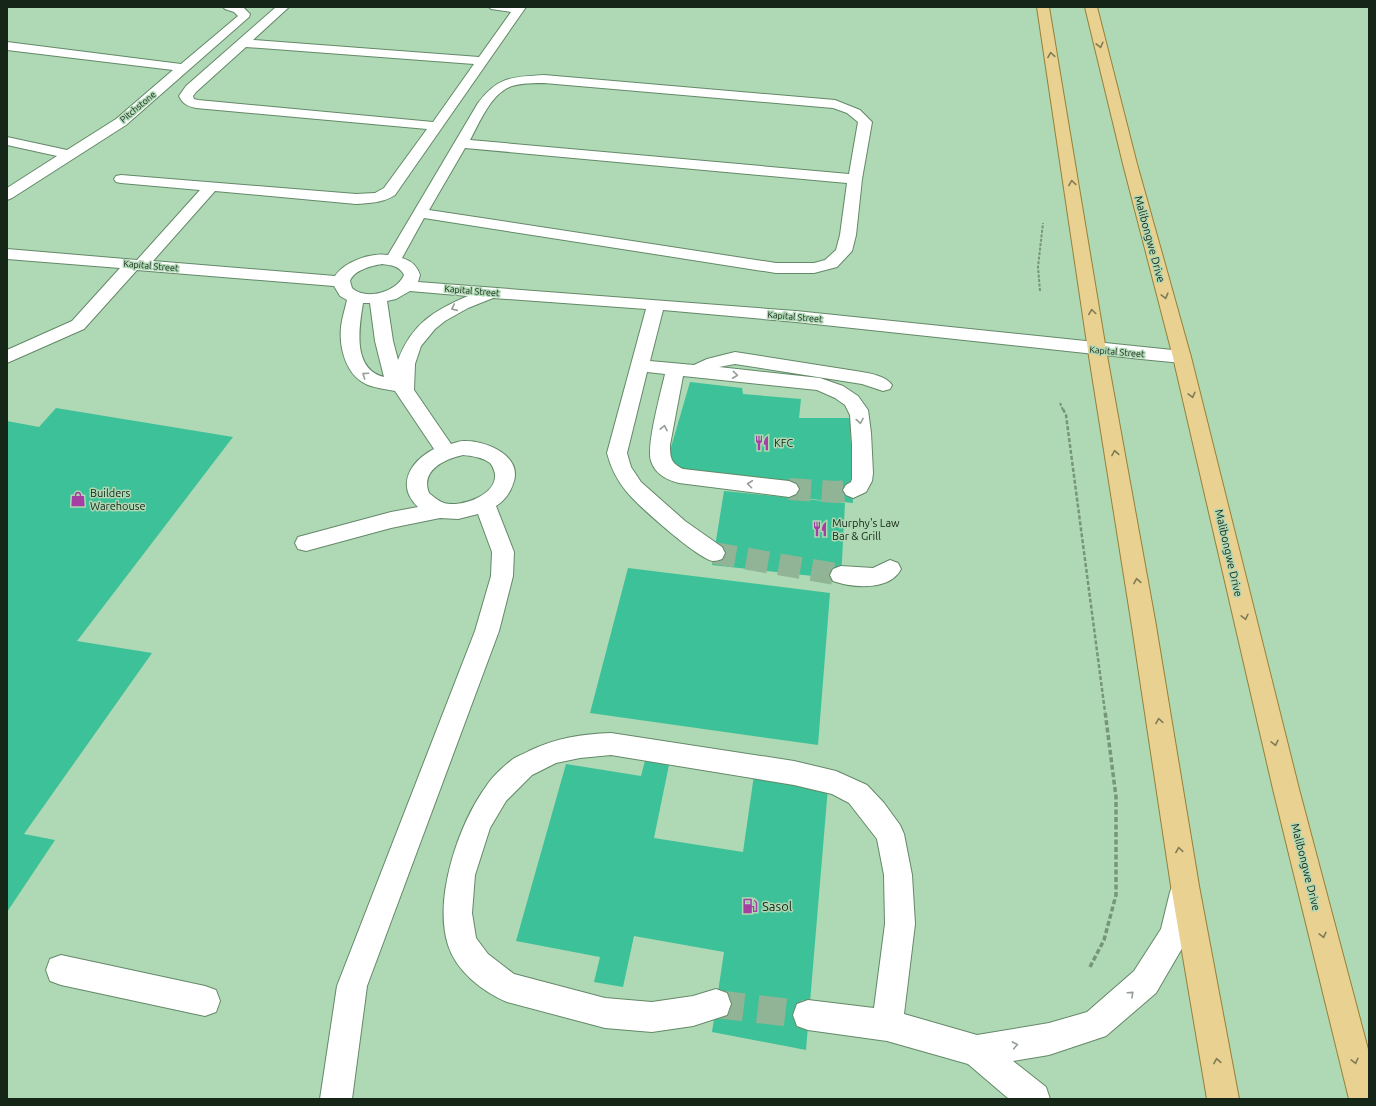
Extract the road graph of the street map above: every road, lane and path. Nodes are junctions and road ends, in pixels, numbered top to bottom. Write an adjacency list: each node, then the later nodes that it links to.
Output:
1 (229, 7): 10 (street, Pitchstone)
2 (283, 7): 7 (street)
3 (495, 7): 6 (street)
4 (1043, 7): 29 (main road, one-way to 4)
5 (1091, 7): 31 (main road, Malibongwe Drive, one-way to 31)
6 (520, 8): 9 (street)
7 (244, 43): 9 (street); 11 (street)
8 (7, 46): 10 (street)
9 (482, 61): 11 (street)
10 (184, 68): 14 (street, Pitchstone)
11 (435, 126): 17 (street)
12 (7, 141): 14 (street)
13 (460, 143): 16 (street); 16 (street); 19 (street)
14 (70, 155): 18 (street, Pitchstone)
15 (121, 179): 17 (street)
16 (855, 179): 19 (street)
17 (212, 186): 22 (street)
18 (7, 195)
19 (416, 218): 21 (street)
20 (7, 254): 22 (street, Kapital Street)
21 (393, 260): 23 (street); 24 (street)
22 (137, 264): 23 (street, Kapital Street); 30 (street)
23 (342, 282): 26 (street)
24 (407, 286): 25 (street, Kapital Street); 27 (street)
25 (490, 292): 28 (street, Kapital Street); 36 (street, one-way to 36)
26 (356, 297): 27 (street); 36 (street, one-way to 26)
27 (378, 299): 36 (street)
28 (656, 305): 29 (street, Kapital Street); 32 (street)
29 (1097, 350): 31 (street, Kapital Street); 47 (main road, one-way to 29)
30 (7, 357)
31 (1182, 357): 58 (main road, Malibongwe Drive, one-way to 58)
32 (641, 366): 33 (street); 44 (street)
33 (676, 370): 34 (street); 39 (street, one-way to 33)
34 (696, 371): 35 (street); 40 (street, one-way to 40)
35 (883, 385)
36 (403, 389): 38 (street)
37 (1060, 403): 48 (path)
38 (446, 452): 41 (street); 42 (street)
39 (789, 489)
40 (853, 490)
41 (485, 504): 42 (street); 55 (street)
42 (440, 510): 43 (street)
43 (306, 543)
44 (714, 554)
45 (890, 569): 46 (street)
46 (841, 574)
47 (1185, 886): 54 (street, one-way to 47); 57 (main road, one-way to 47)
48 (1090, 967)
49 (61, 970): 50 (street)
50 (205, 1001)
51 (716, 1004): 53 (street)
52 (808, 1015): 53 (street)
53 (887, 1025): 54 (street)
54 (976, 1051): 56 (street)
55 (336, 1099)
56 (1034, 1099)
57 (1224, 1099)
58 (1365, 1099)

